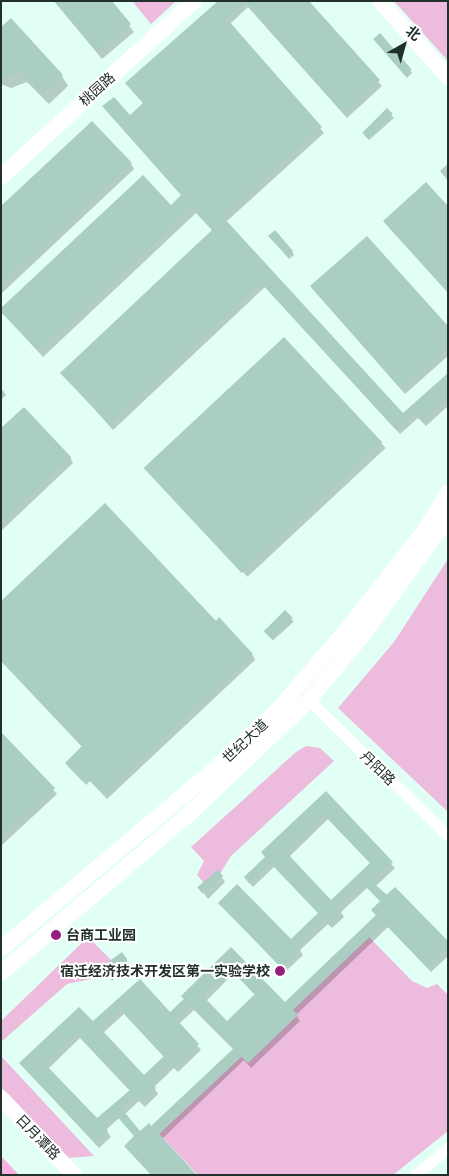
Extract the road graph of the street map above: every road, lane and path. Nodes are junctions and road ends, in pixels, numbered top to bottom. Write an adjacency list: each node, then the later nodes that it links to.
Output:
1 (194, 1): 4 (street, 桃园路)
2 (380, 1): 3 (street)
3 (448, 77)
4 (1, 177)
5 (448, 493): 9 (street, 世纪大道)
6 (448, 518): 7 (street, 世纪大道)
7 (309, 700): 8 (street, 丹阳路); 10 (street, 世纪大道)
8 (448, 836)
9 (1, 949)
10 (1, 973)
11 (1, 1098): 13 (street, 日月潭路)
12 (448, 1148): 14 (street)
13 (74, 1175)
14 (415, 1175)

